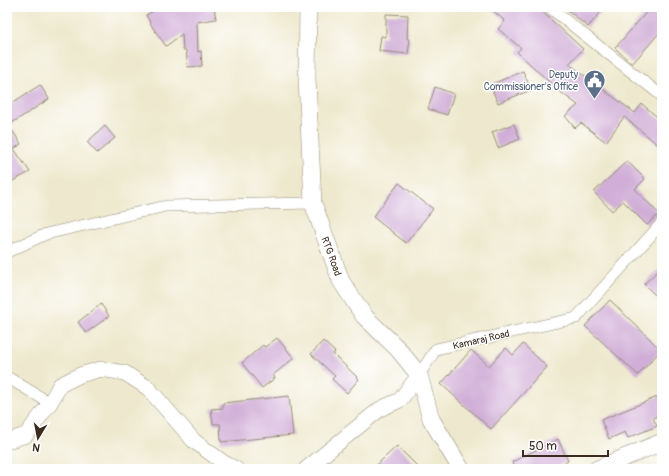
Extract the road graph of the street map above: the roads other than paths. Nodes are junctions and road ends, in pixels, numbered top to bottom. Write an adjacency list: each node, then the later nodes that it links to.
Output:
1 (308, 7): 4 (main road, RTG Road)
2 (549, 7): 3 (street)
3 (662, 96)
4 (313, 203): 6 (street); 7 (main road, RTG Road)
5 (662, 223): 7 (street, Kamaraj Road)
6 (7, 252)
7 (419, 375): 13 (street, Kamaraj Road); 14 (main road, RTG Road)
8 (7, 377): 9 (street)
9 (50, 403): 10 (street); 12 (street)
10 (7, 441)
11 (662, 442): 15 (main road)
12 (236, 469)
13 (306, 469)
14 (461, 469)
15 (597, 469)

